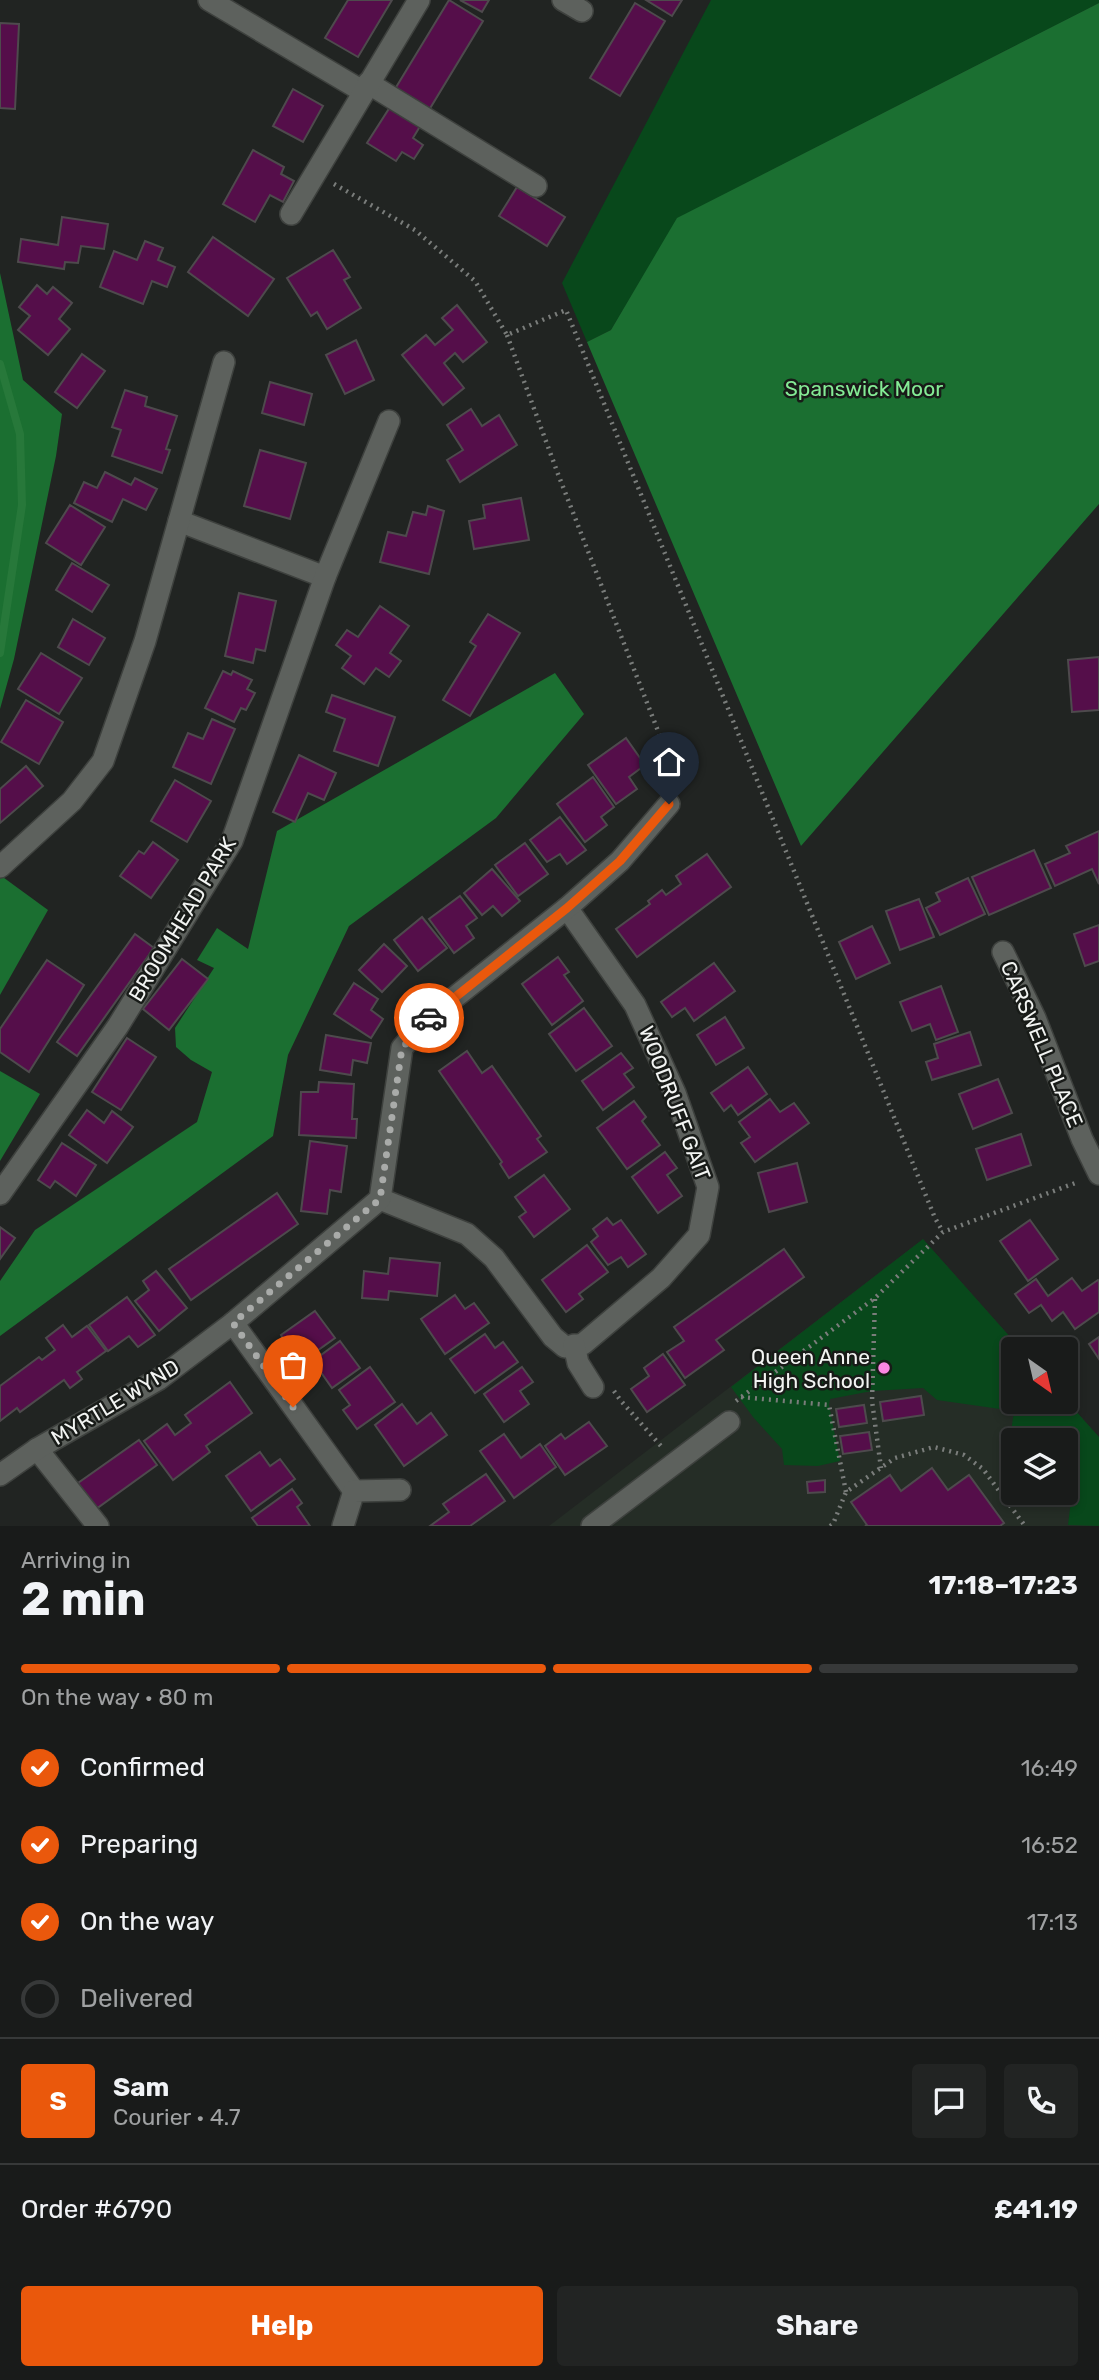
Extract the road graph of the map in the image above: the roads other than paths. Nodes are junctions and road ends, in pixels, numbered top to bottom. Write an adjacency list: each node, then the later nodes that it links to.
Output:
1 (209, 0): 5 (street)
2 (419, 0): 5 (street)
3 (563, 0): 4 (street)
4 (582, 11)
5 (366, 87): 6 (street); 7 (street)
6 (536, 186)
7 (291, 214)
8 (224, 362): 10 (street)
9 (389, 421): 11 (street, BROOMHEAD PARK)
10 (179, 520): 11 (street); 13 (street)
11 (325, 577): 17 (street, BROOMHEAD PARK)
12 (669, 804): 14 (street)
13 (0, 867)
14 (567, 908): 18 (street); 20 (street, WOODRUFF GAIT)
15 (1003, 952): 16 (street, CARSWELL PLACE)
16 (1093, 1177)
17 (0, 1194)
18 (380, 1199): 19 (street, MYRTLE WYND); 20 (street)
19 (233, 1323): 23 (street, MYRTLE WYND); 25 (street)
20 (574, 1345): 21 (street)
21 (603, 1388)
22 (730, 1413): 29 (street)
23 (37, 1449): 24 (street, MYRTLE WYND); 27 (street)
24 (0, 1475)
25 (354, 1490): 26 (street); 28 (street)
26 (400, 1490)
27 (98, 1526)
28 (343, 1526)
29 (592, 1526)

